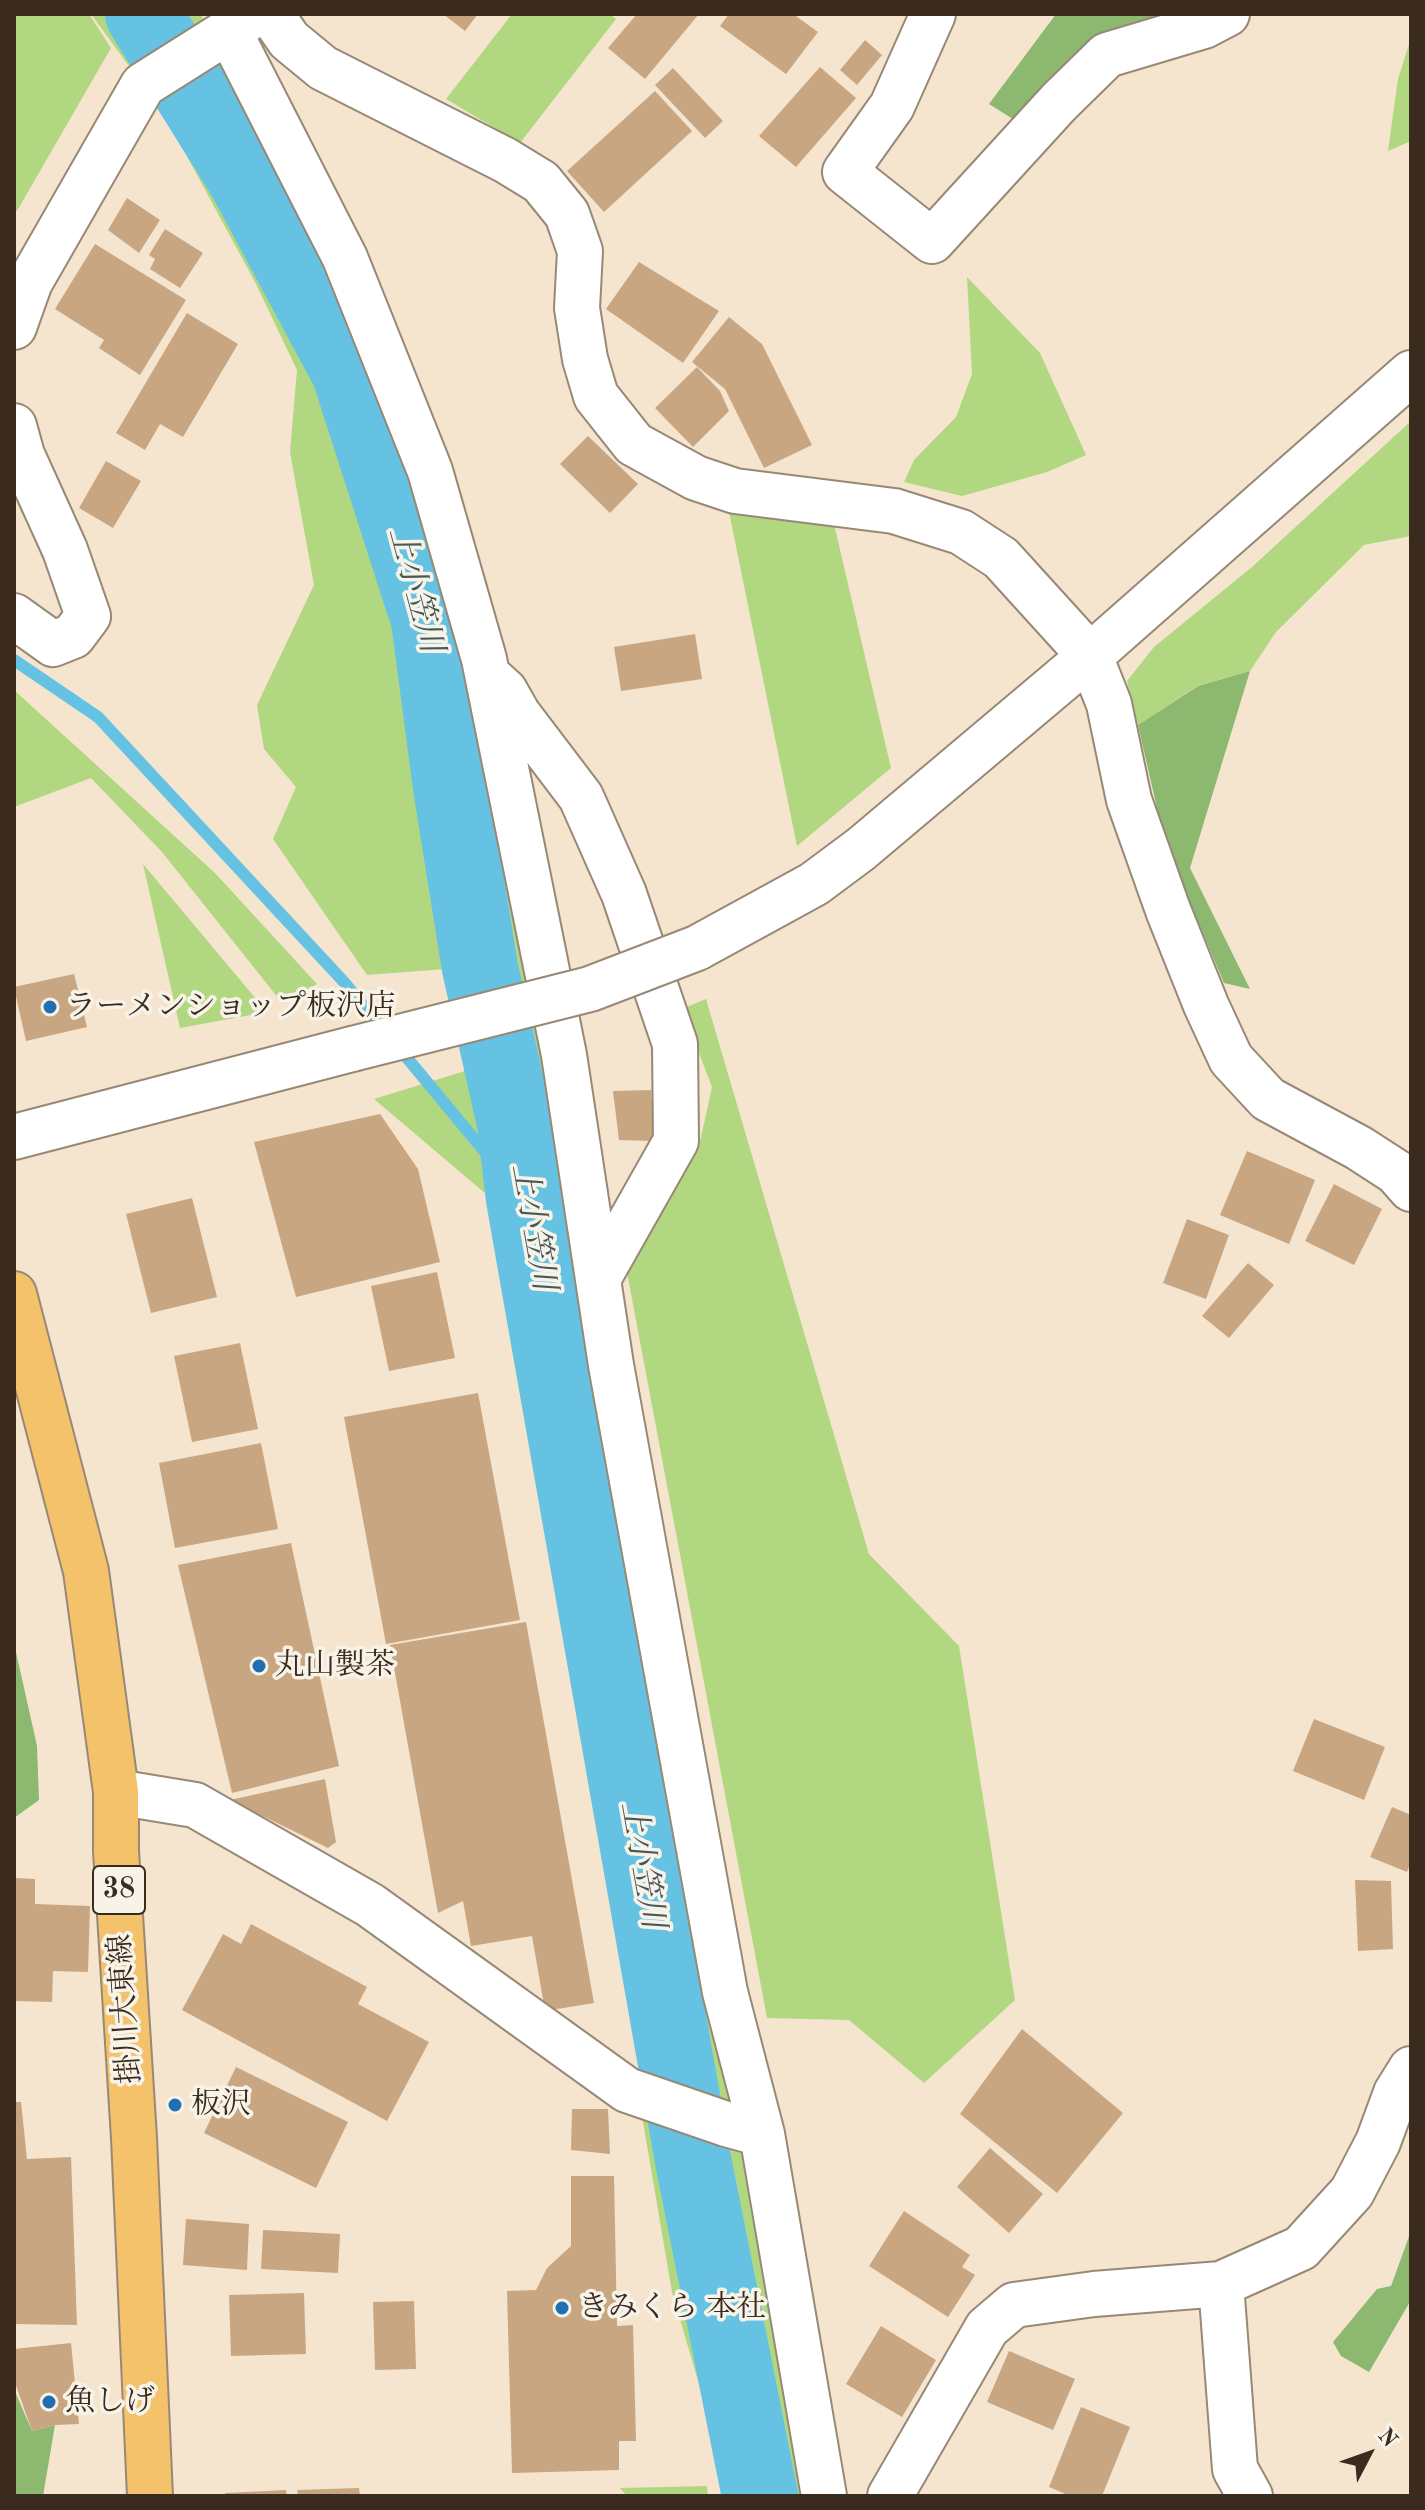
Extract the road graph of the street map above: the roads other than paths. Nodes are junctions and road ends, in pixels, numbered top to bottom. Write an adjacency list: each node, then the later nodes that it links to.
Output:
1 (271, 14): 9 (street)
2 (933, 14): 3 (street)
3 (1227, 14)
4 (234, 28): 5 (street); 10 (street)
5 (14, 327)
6 (1411, 373): 9 (street)
7 (14, 426): 8 (street)
8 (14, 616)
9 (1090, 656): 11 (street, bridge); 12 (street)
10 (487, 675): 13 (street); 13 (street)
11 (14, 1137)
12 (1411, 1189)
13 (598, 1279): 17 (street)
14 (14, 1294): 15 (main road, 掛川大東線 / 38)
15 (116, 1792): 17 (street); 19 (main road, 掛川大東線 / 38)
16 (1411, 2069): 18 (street)
17 (744, 2129): 20 (street)
18 (1221, 2284): 21 (street); 22 (street)
19 (150, 2496)
20 (824, 2496)
21 (890, 2496)
22 (1250, 2496)

